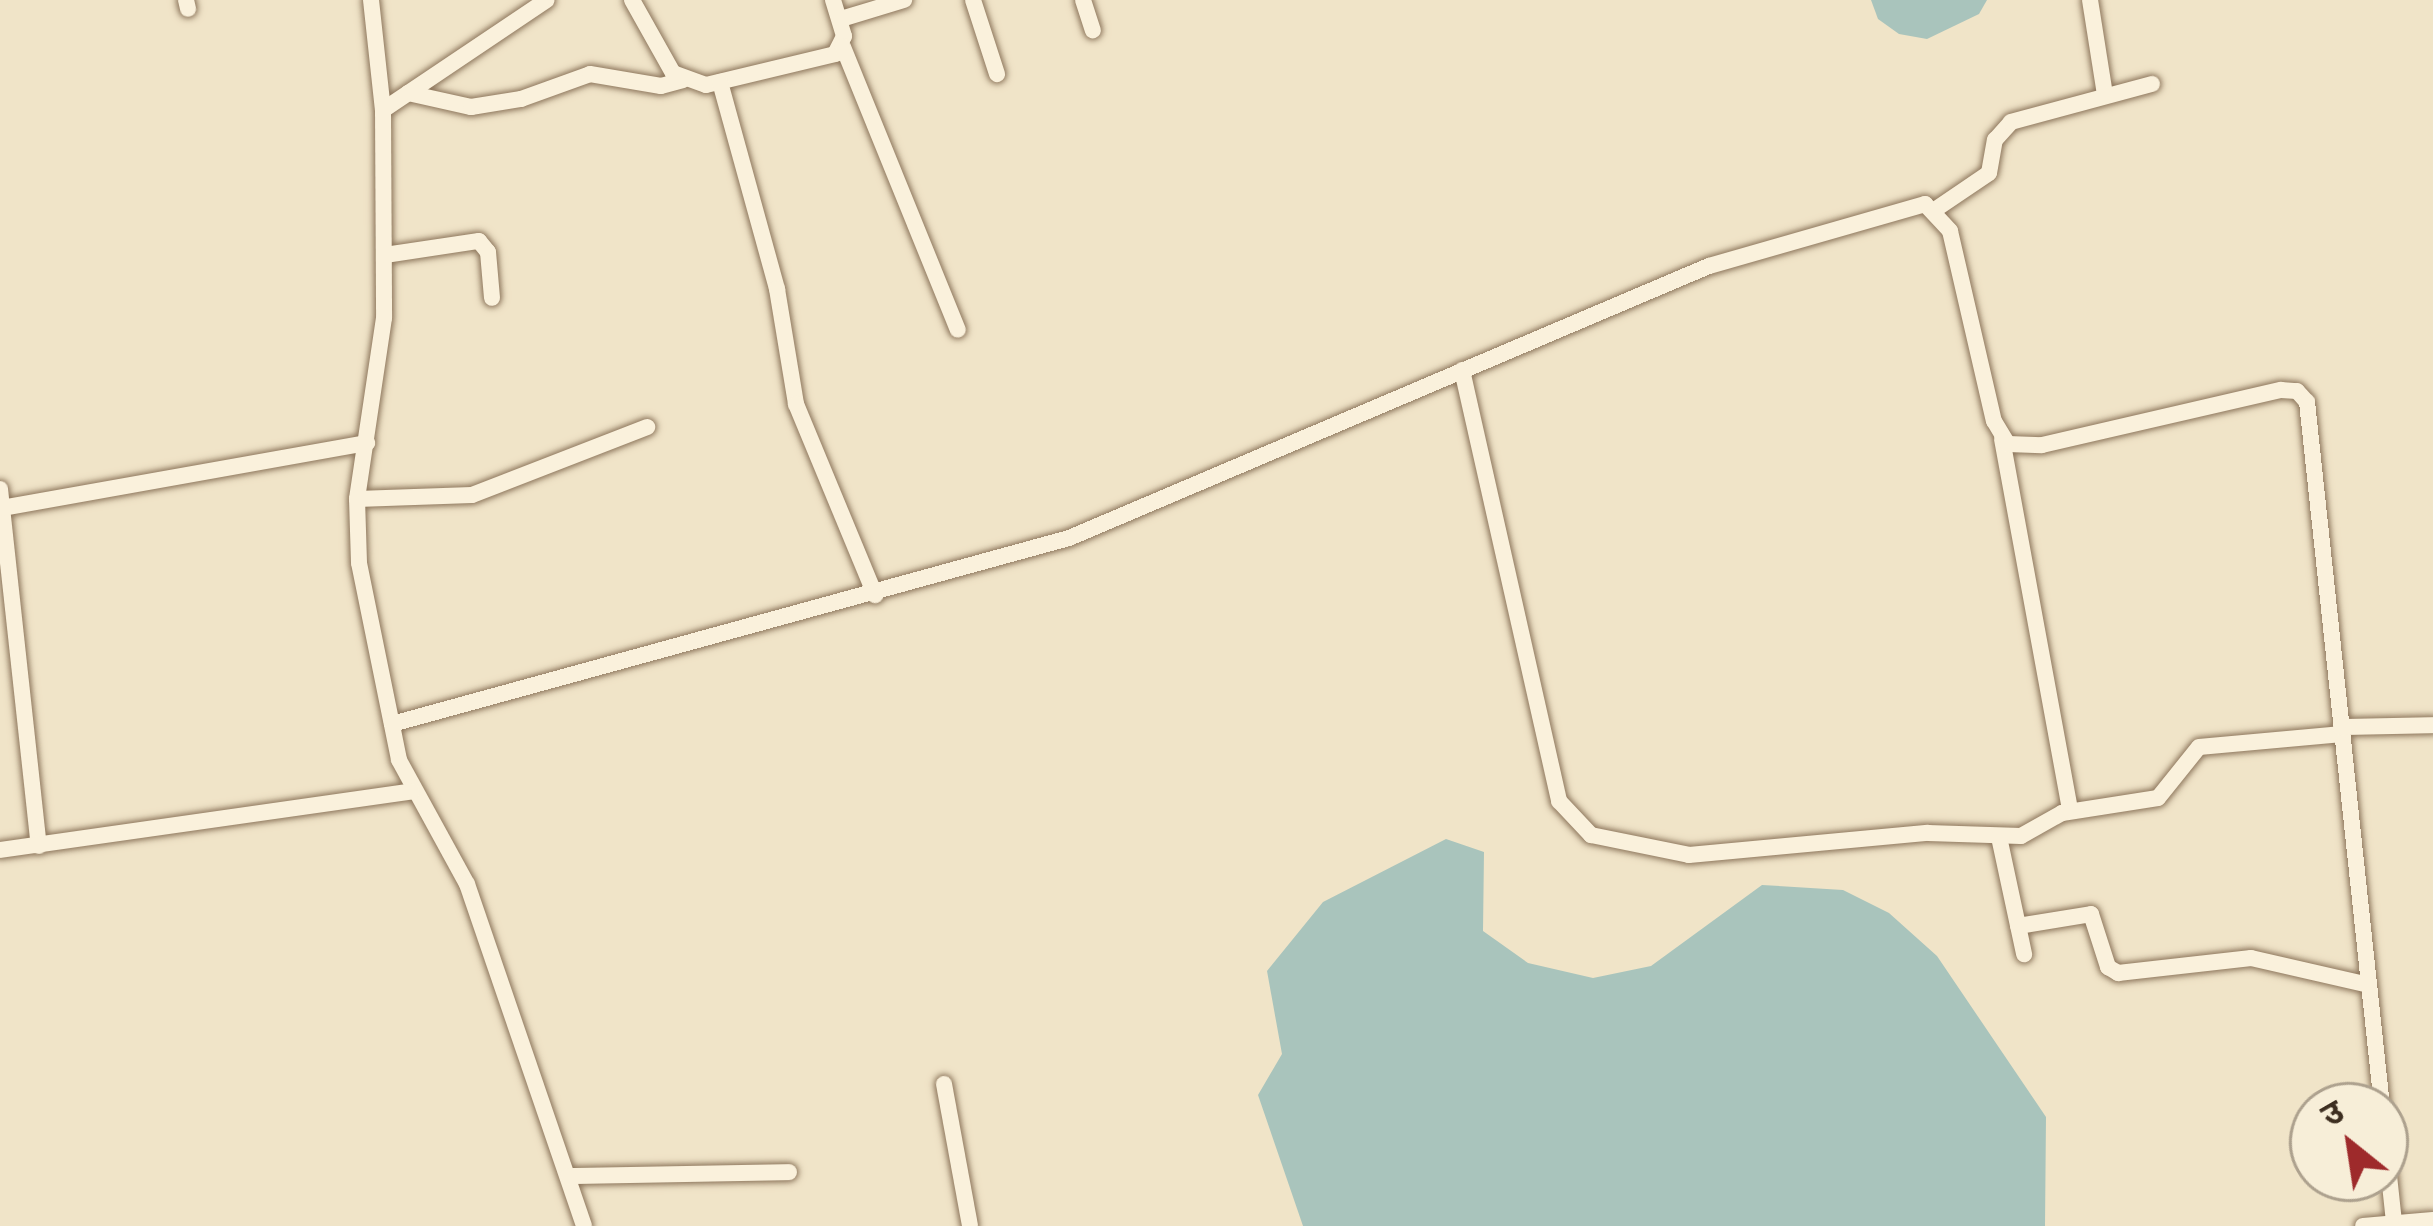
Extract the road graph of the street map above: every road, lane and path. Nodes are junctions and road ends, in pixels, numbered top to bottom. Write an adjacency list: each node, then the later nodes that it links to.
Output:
1 (371, 0): 18 (street)
2 (547, 0): 16 (street)
3 (632, 0): 13 (street)
4 (832, 0): 9 (street)
5 (904, 0): 9 (street)
6 (973, 0): 12 (street)
7 (1083, 0): 10 (street)
8 (2090, 0): 17 (street)
9 (841, 19): 11 (street)
10 (1093, 30)
11 (843, 47): 14 (street); 22 (street)
12 (998, 74)
13 (683, 80): 14 (street); 16 (street)
14 (720, 82): 30 (street)
15 (2152, 84): 17 (street)
16 (408, 93): 18 (street)
17 (2105, 95): 19 (street)
18 (383, 110): 20 (street)
19 (1936, 209): 23 (street); 25 (street)
20 (385, 255): 21 (street); 26 (street)
21 (492, 298)
22 (958, 330)
23 (1462, 370): 30 (street); 36 (street)
24 (646, 427): 28 (street)
25 (2002, 439): 33 (street); 35 (street)
26 (367, 443): 28 (street); 29 (street)
27 (0, 489): 29 (street)
28 (357, 499): 31 (street)
29 (2, 508): 37 (street)
30 (874, 595): 31 (street)
31 (392, 724): 34 (street)
32 (2433, 725): 33 (street)
33 (2342, 730): 35 (street); 41 (street)
34 (412, 791): 37 (street); 45 (street)
35 (2070, 811): 36 (street)
36 (1999, 837): 39 (street)
37 (40, 846): 38 (street)
38 (0, 850)
39 (2018, 926): 40 (street); 41 (street)
40 (2024, 954)
41 (2369, 985): 42 (street)
42 (2379, 1082)
43 (944, 1084): 49 (street)
44 (789, 1172): 45 (street)
45 (568, 1175): 48 (street)
46 (2433, 1220): 47 (street)
47 (2402, 1223): 50 (street)
48 (584, 1226)
49 (970, 1226)
50 (2363, 1226)

